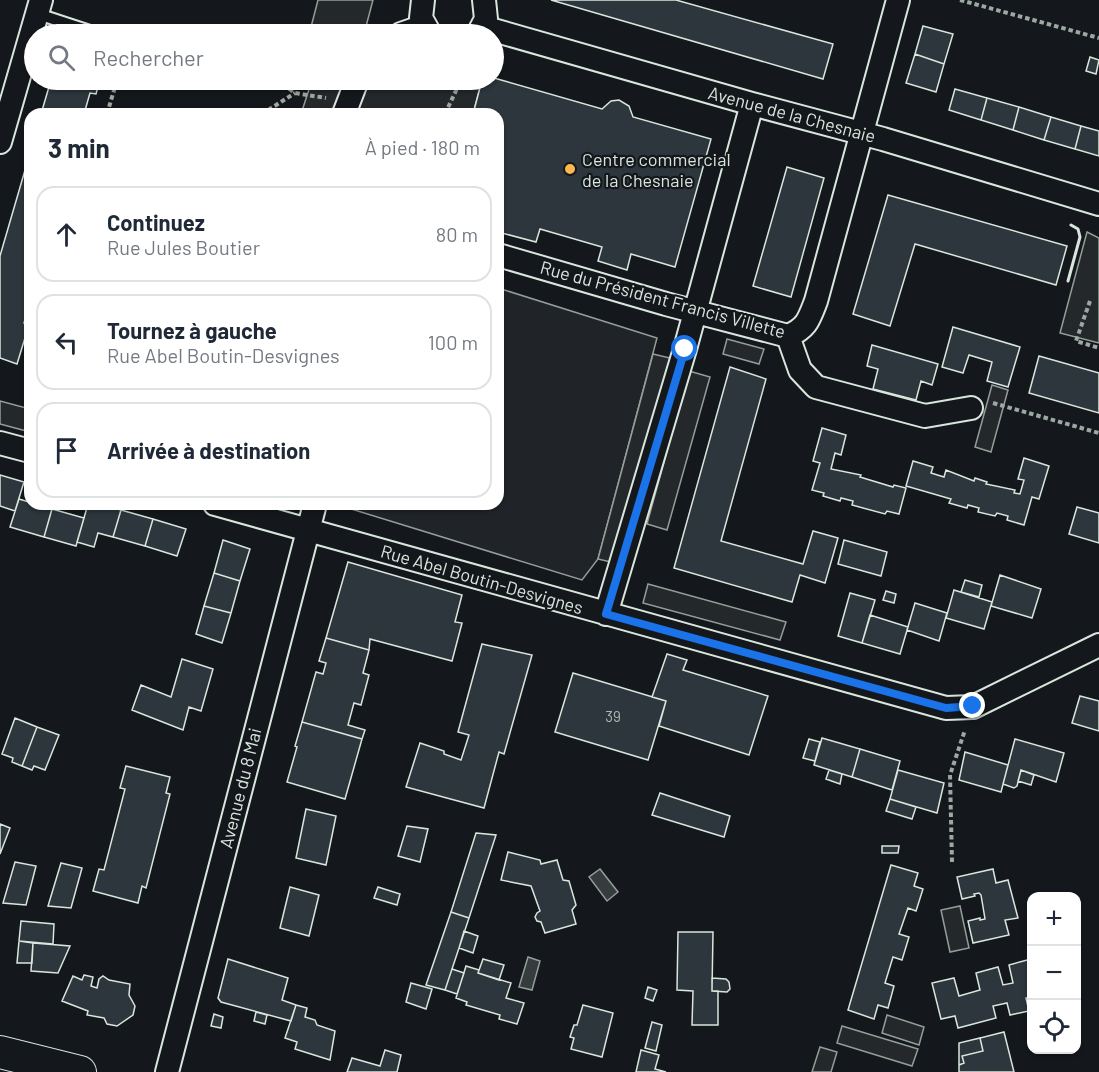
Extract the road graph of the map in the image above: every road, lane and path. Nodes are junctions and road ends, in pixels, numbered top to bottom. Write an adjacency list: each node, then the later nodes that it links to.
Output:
1 (423, 0): 8 (street)
2 (484, 0): 9 (street)
3 (898, 0): 23 (street, Rue du Président Francis Villette)
4 (960, 0): 11 (path)
5 (39, 7): 6 (street); 7 (lane)
6 (34, 24)
7 (77, 24)
8 (425, 24)
9 (484, 24)
10 (504, 37): 18 (street, Avenue de la Chesnaie)
11 (1099, 38)
12 (24, 59): 24 (street)
13 (114, 90): 20 (path)
14 (291, 90): 17 (path)
15 (350, 90): 19 (street)
16 (456, 90): 22 (path)
17 (295, 93): 19 (path); 21 (path)
18 (752, 104): 23 (street, Avenue de la Chesnaie); 28 (street)
19 (339, 106)
20 (109, 108)
21 (271, 108)
22 (448, 108)
23 (862, 133): 25 (street, Avenue de la Chesnaie); 29 (street, Rue du Président Francis Villette)
24 (0, 142)
25 (1099, 204)
26 (504, 257): 28 (street, Rue du Président Francis Villette)
27 (1090, 302): 30 (path)
28 (695, 311): 29 (street, Rue du Président Francis Villette); 38 (street)
29 (789, 336): 31 (street)
30 (1099, 348)
31 (970, 408): 32 (path)
32 (1099, 433)
33 (0, 443): 34 (street)
34 (24, 449)
35 (236, 510): 37 (street, Rue Abel Boutin-Desvignes)
36 (313, 510): 37 (street, Avenue du 8 Mai)
37 (307, 530): 38 (street, Rue Abel Boutin-Desvignes); 44 (street, Avenue du 8 Mai)
38 (606, 614): 40 (street, Rue Abel Boutin-Desvignes)
39 (1099, 645): 40 (street, Rue Abel Boutin-Desvignes)
40 (973, 706): 41 (path)
41 (952, 861)
42 (0, 1052): 43 (street)
43 (80, 1072)
44 (167, 1072)

